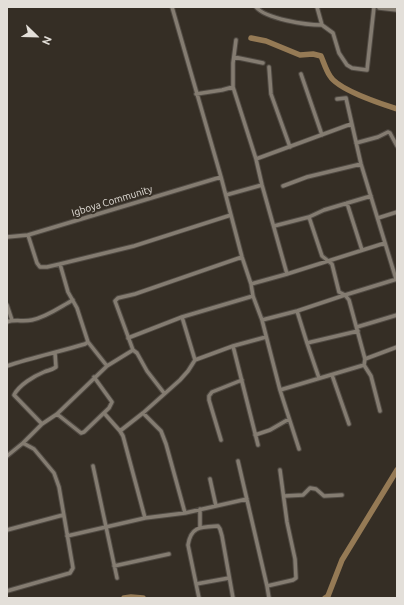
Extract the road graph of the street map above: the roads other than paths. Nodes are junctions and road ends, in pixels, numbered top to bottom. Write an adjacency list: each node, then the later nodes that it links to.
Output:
1 (172, 7): 13 (street)
2 (256, 7): 6 (street)
3 (317, 7): 6 (street)
4 (377, 7): 5 (street); 6 (street)
5 (397, 10)
6 (322, 25)
7 (236, 40): 8 (street)
8 (234, 56): 9 (street); 12 (street)
9 (263, 63)
10 (269, 67): 19 (street)
11 (301, 74): 16 (street)
12 (233, 87): 13 (street); 20 (street)
13 (196, 94): 22 (street)
14 (337, 99): 15 (street)
15 (351, 124): 16 (street); 17 (street)
16 (322, 135): 19 (street)
17 (356, 143): 18 (street); 21 (street)
18 (397, 146)
19 (290, 147): 20 (street)
20 (256, 158): 23 (street)
21 (361, 164): 24 (street); 26 (street)
22 (221, 177): 25 (street); 33 (street, Igboya Community)
23 (262, 185): 25 (street); 32 (street)
24 (283, 186)
25 (226, 195): 29 (street)
26 (371, 196): 27 (street); 31 (street)
27 (347, 203): 30 (street); 36 (street)
28 (397, 212): 31 (street)
29 (231, 215): 37 (street); 39 (street)
30 (309, 217): 32 (street); 38 (street)
31 (378, 218): 35 (street)
32 (274, 226): 40 (street)
33 (28, 235): 34 (street, Igboya Community); 39 (street)
34 (7, 237)
35 (385, 243): 36 (street); 41 (street)
36 (362, 250): 38 (street)
37 (242, 256): 42 (street); 56 (street)
38 (327, 261): 40 (street); 43 (street)
39 (60, 264): 45 (street)
40 (287, 274): 42 (street)
41 (397, 279): 43 (street)
42 (251, 284): 44 (street)
43 (345, 295): 47 (street); 53 (street)
44 (253, 296): 49 (street); 51 (street)
45 (73, 300): 50 (street); 57 (street)
46 (7, 305): 50 (street)
47 (297, 311): 51 (street); 58 (street)
48 (397, 315): 53 (street)
49 (182, 317): 56 (street); 64 (street)
50 (12, 320): 52 (street)
51 (262, 320): 55 (street)
52 (7, 322)
53 (357, 327): 54 (street)
54 (358, 332): 58 (street); 63 (street)
55 (266, 337): 59 (street); 72 (street)
56 (128, 338): 61 (street)
57 (88, 342): 62 (street); 67 (street)
58 (306, 343): 70 (street)
59 (233, 346): 64 (street); 71 (street)
60 (397, 347): 63 (street)
61 (133, 350): 67 (street); 73 (street)
62 (55, 353): 66 (street); 79 (street)
63 (365, 359): 65 (street)
64 (195, 360): 73 (street)
65 (364, 365): 68 (street); 74 (street)
66 (7, 366)
67 (107, 366): 69 (street)
68 (332, 375): 70 (street); 80 (street)
69 (94, 377): 75 (street); 77 (street)
70 (319, 378): 72 (street)
71 (242, 380): 82 (street); 83 (street)
72 (280, 390): 78 (street)
73 (164, 393): 76 (street)
74 (380, 412)
75 (104, 413): 77 (street); 81 (street)
76 (143, 413): 81 (street); 97 (street)
77 (57, 414): 79 (street)
78 (289, 419): 82 (street); 86 (street)
79 (42, 424): 84 (street)
80 (349, 424)
81 (120, 430): 99 (street)
82 (256, 435): 85 (street)
83 (221, 440)
84 (23, 443): 87 (street); 98 (street)
85 (258, 445)
86 (298, 449)
87 (7, 456)
88 (238, 461): 94 (street)
89 (93, 466): 101 (street)
90 (280, 470): 93 (street)
91 (210, 479): 95 (street)
92 (342, 495): 93 (street)
93 (284, 496): 109 (street)
94 (247, 499): 95 (street); 109 (street)
95 (216, 506): 96 (street)
96 (200, 509): 97 (street); 100 (street)
97 (184, 512): 99 (street)
98 (63, 515): 102 (street); 103 (street)
99 (145, 518): 101 (street)
100 (200, 527): 107 (street); 108 (street)
101 (107, 528): 103 (street); 105 (street)
102 (7, 530)
103 (67, 536): 110 (street)
104 (169, 554): 105 (street)
105 (114, 566): 106 (street)
106 (117, 578)
107 (229, 578): 108 (street); 112 (street)
108 (196, 584): 111 (street)
109 (267, 586): 113 (street)
110 (7, 591)
111 (199, 598)
112 (233, 598)
113 (269, 598)

